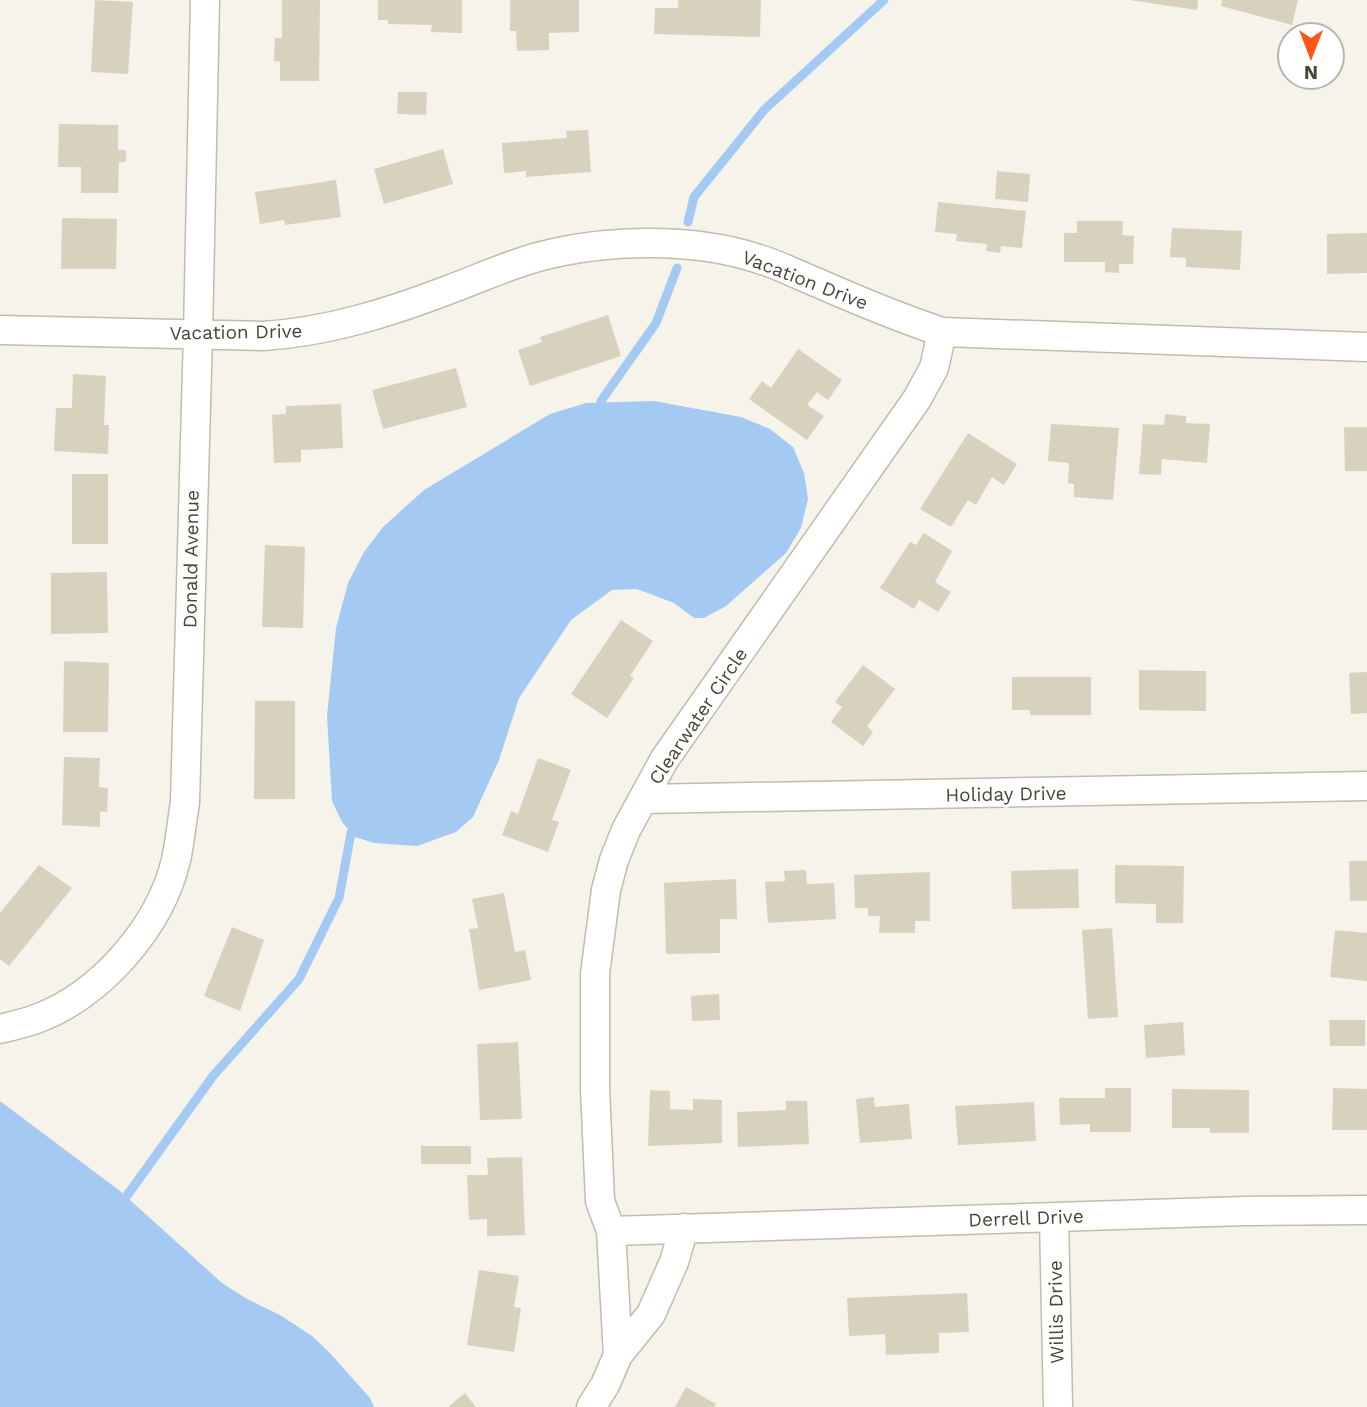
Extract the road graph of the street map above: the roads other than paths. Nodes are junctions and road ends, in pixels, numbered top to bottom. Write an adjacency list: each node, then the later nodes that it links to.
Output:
1 (205, 0): 4 (street, Donald Avenue)
2 (0, 330): 4 (street, Vacation Drive)
3 (942, 332): 4 (street, Vacation Drive); 5 (street, Vacation Drive); 7 (street, Clearwater Circle)
4 (198, 334): 8 (street, Donald Avenue)
5 (1367, 347)
6 (1367, 786): 7 (street, Holiday Drive)
7 (644, 799): 12 (street, Clearwater Circle)
8 (0, 1029)
9 (1367, 1210): 10 (street, Derrell Drive)
10 (1054, 1217): 11 (street, Derrell Drive); 15 (street, Willis Drive)
11 (684, 1228): 12 (street, Derrell Drive); 13 (street)
12 (611, 1231): 13 (street)
13 (618, 1355): 14 (street)
14 (591, 1407)
15 (1058, 1407)

